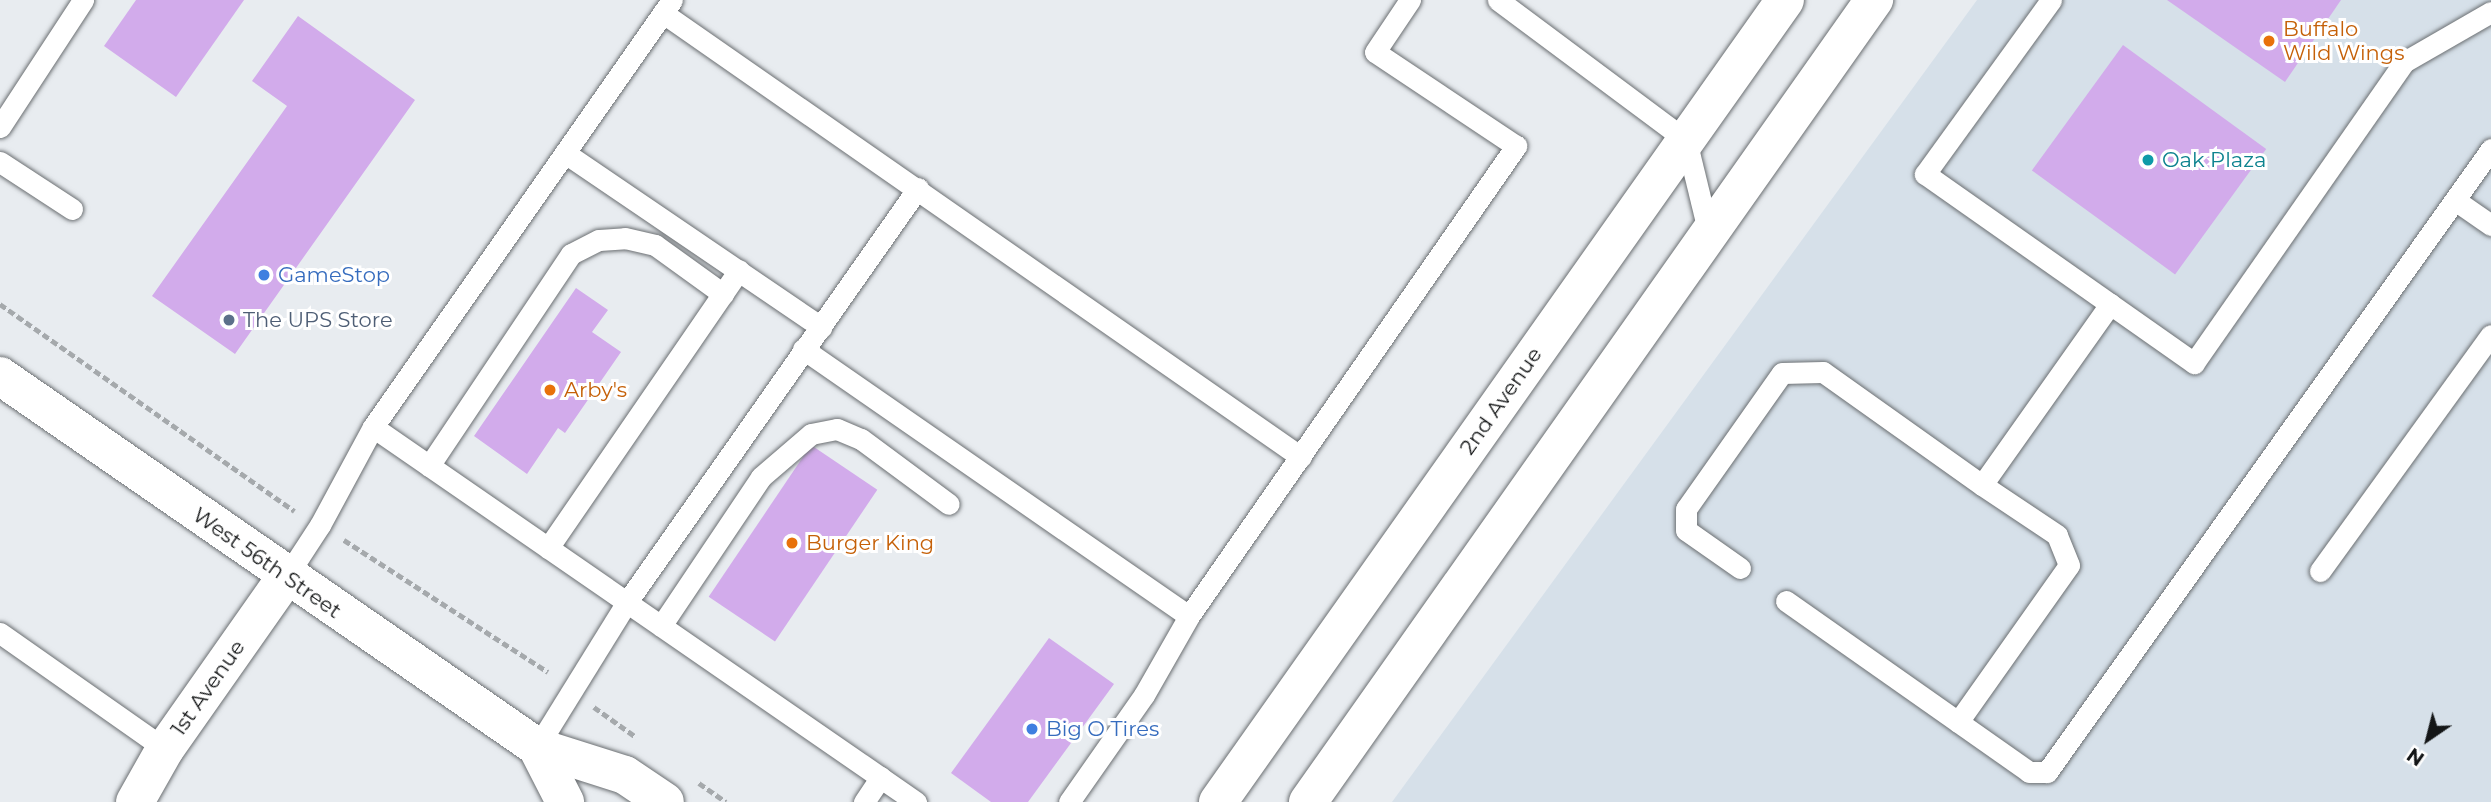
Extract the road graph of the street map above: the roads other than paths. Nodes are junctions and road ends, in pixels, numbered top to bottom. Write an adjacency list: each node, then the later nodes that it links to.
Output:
1 (83, 0): 9 (lane)
2 (1410, 0): 27 (lane)
3 (1498, 0): 10 (lane)
4 (1785, 0): 10 (main road, 2nd Avenue)
5 (1874, 0): 18 (main road)
6 (2051, 0): 21 (lane)
7 (668, 6): 12 (lane); 14 (lane)
8 (2491, 12): 21 (lane)
9 (0, 127)
10 (1685, 140): 18 (lane); 50 (main road, 2nd Avenue)
11 (2491, 149): 15 (lane)
12 (565, 153): 19 (lane); 26 (lane)
13 (0, 162): 16 (lane)
14 (918, 188): 22 (lane); 27 (lane)
15 (2455, 200): 17 (lane); 40 (lane)
16 (72, 209)
17 (2491, 225)
18 (1709, 234): 51 (main road)
19 (739, 270): 20 (lane); 22 (lane)
20 (723, 294): 28 (lane); 31 (lane)
21 (2110, 304): 29 (lane)
22 (821, 327): 24 (lane)
23 (2491, 335): 33 (lane)
24 (803, 349): 36 (lane); 37 (lane)
25 (0, 376): 34 (main road, West 56th Street)
26 (373, 427): 28 (lane); 34 (lane)
27 (1301, 457): 37 (lane)
28 (429, 466): 31 (lane)
29 (1982, 485): 32 (lane); 40 (lane)
30 (948, 504): 38 (lane)
31 (548, 548): 36 (lane)
32 (1740, 568)
33 (2320, 571)
34 (286, 577): 41 (main road, West 56th Street); 42 (main road, 1st Avenue)
35 (1786, 600): 40 (lane)
36 (627, 602): 38 (lane); 41 (lane)
37 (1189, 616): 49 (lane)
38 (661, 626): 43 (lane)
39 (0, 633): 42 (lane)
40 (1958, 722)
41 (537, 747): 44 (main road, West 56th Street); 46 (main road, West 56th Street)
42 (165, 749): 45 (main road, 1st Avenue)
43 (881, 778): 47 (lane); 48 (lane)
44 (679, 790)
45 (135, 802)
46 (565, 802)
47 (864, 802)
48 (916, 802)
49 (1069, 802)
50 (1218, 802)
51 (1308, 802)

